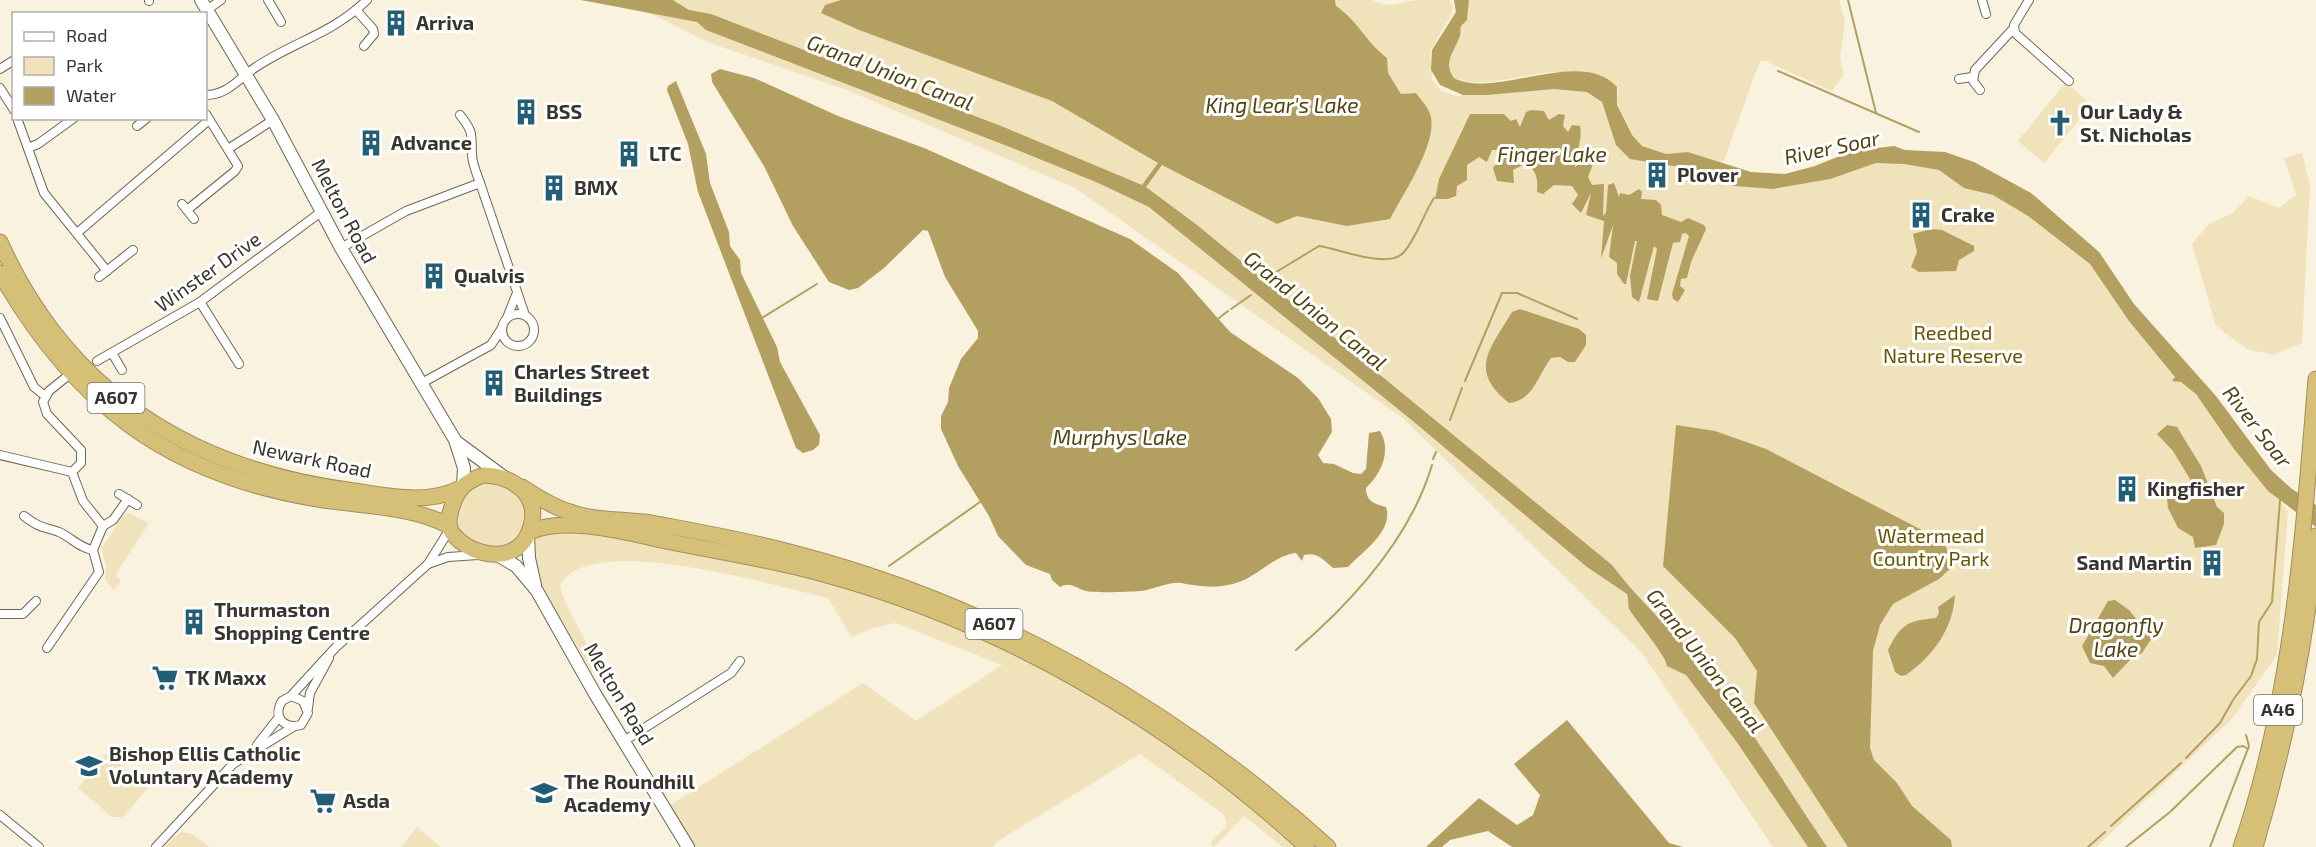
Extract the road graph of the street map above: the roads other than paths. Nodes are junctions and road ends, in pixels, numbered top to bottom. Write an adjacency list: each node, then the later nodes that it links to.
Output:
1 (221, 0): 6 (street)
2 (268, 0): 9 (street)
3 (367, 0): 7 (street)
4 (1982, 0): 8 (street)
5 (2029, 0): 10 (street)
6 (204, 5): 12 (street, Melton Road)
7 (356, 10): 11 (street); 12 (street)
8 (1986, 14)
9 (281, 22)
10 (2013, 29): 13 (street); 15 (street)
11 (364, 46)
12 (245, 76): 18 (street); 26 (street, Melton Road)
13 (1972, 77): 14 (street); 17 (street)
14 (1959, 80)
15 (2069, 81)
16 (0, 87): 19 (street)
17 (1980, 90)
18 (207, 95)
19 (12, 107)
20 (460, 115): 30 (street)
21 (207, 117): 29 (street)
22 (18, 120): 28 (street)
23 (71, 120): 28 (street)
24 (144, 120): 27 (street)
25 (204, 120): 33 (street)
26 (273, 120): 29 (street); 31 (street, Melton Road)
27 (137, 126)
28 (28, 148): 33 (street)
29 (228, 149): 32 (street)
30 (480, 183): 35 (street); 40 (street)
31 (321, 212): 35 (street, Melton Road); 41 (street, Winster Drive)
32 (194, 219)
33 (77, 233): 37 (street)
34 (0, 242): 60 (highway, Newark Road / A607)
35 (340, 249): 54 (street, Melton Road)
36 (133, 250): 37 (street)
37 (107, 271): 39 (street)
38 (0, 273): 52 (highway, Newark Road / A607)
39 (99, 277)
40 (516, 295): 42 (street); 44 (street)
41 (200, 302): 48 (street, Winster Drive); 50 (street)
42 (525, 315): 44 (street); 46 (street)
43 (0, 318): 55 (street)
44 (507, 318): 45 (street)
45 (502, 327): 46 (street); 47 (street)
46 (509, 344): 47 (street)
47 (490, 345): 54 (street)
48 (112, 353): 49 (street, Winster Drive); 51 (street)
49 (97, 361)
50 (239, 364)
51 (122, 370)
52 (70, 374): 55 (street); 67 (highway, Newark Road / A607)
53 (2316, 379): 73 (highway, A46)
54 (420, 384): 56 (street, Melton Road)
55 (45, 396): 58 (street)
56 (455, 440): 59 (street); 60 (street)
57 (0, 455): 58 (street)
58 (72, 472): 66 (street)
59 (508, 479): 60 (highway); 61 (highway)
60 (462, 486): 67 (highway)
61 (522, 487): 68 (highway); 94 (highway, A607)
62 (119, 494): 63 (street)
63 (128, 499): 64 (street); 66 (street)
64 (136, 505)
65 (27, 522): 70 (street)
66 (102, 526): 70 (street)
67 (450, 528): 71 (highway); 72 (street)
68 (529, 534): 71 (highway); 74 (street, Melton Road); 87 (highway, A607)
69 (2316, 536): 73 (highway, A46)
70 (93, 550): 77 (street)
71 (493, 555): 72 (street); 74 (street, Melton Road)
72 (428, 564): 78 (street)
73 (2306, 571): 88 (highway, A46)
74 (537, 591): 84 (street, Melton Road)
75 (36, 601): 76 (street)
76 (0, 614)
77 (47, 648)
78 (335, 648): 80 (street); 81 (street)
79 (740, 661): 84 (street)
80 (291, 696): 81 (street); 82 (street)
81 (308, 708): 83 (street)
82 (279, 717): 83 (street); 85 (street)
83 (293, 727): 85 (street)
84 (624, 741): 91 (street, Melton Road)
85 (253, 750): 90 (street)
86 (0, 815): 89 (street)
87 (1278, 822): 92 (highway); 93 (highway, A607)
88 (2245, 846)
89 (39, 847)
90 (156, 847)
91 (688, 847)
92 (1300, 847)
93 (1307, 847)
94 (1328, 847)

